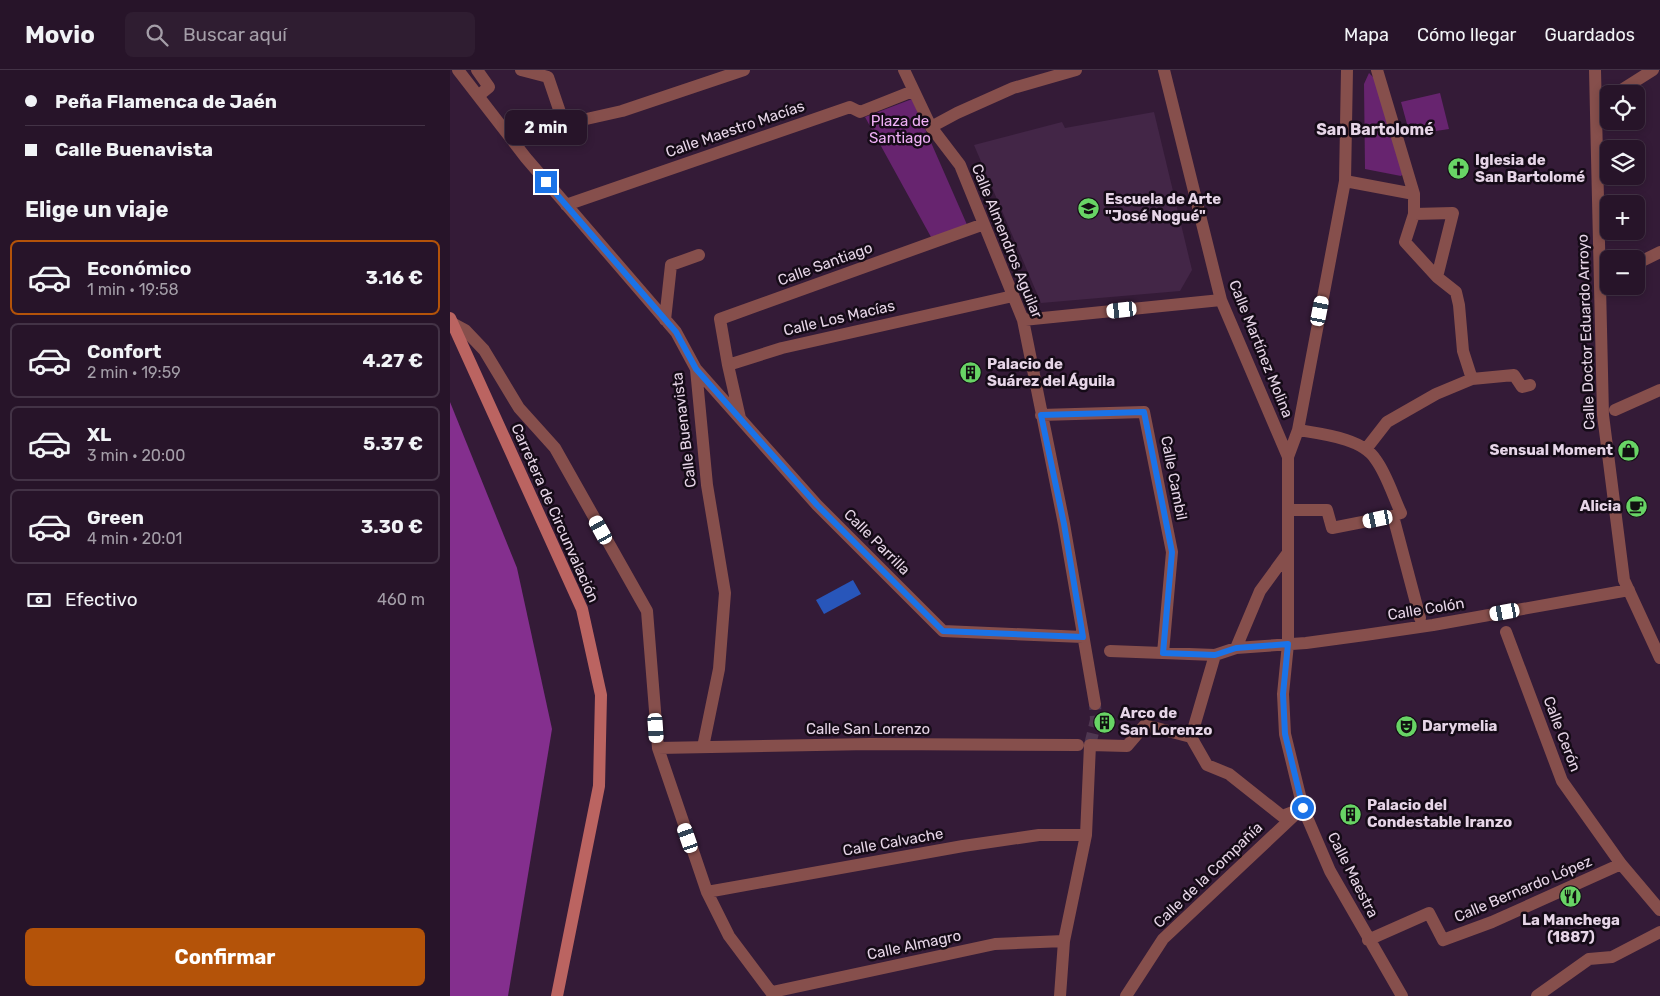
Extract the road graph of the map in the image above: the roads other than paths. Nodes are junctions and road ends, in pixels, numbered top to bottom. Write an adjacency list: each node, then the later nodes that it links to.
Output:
1 (458, 70): 14 (street, Calle Buenavista)
2 (477, 70): 14 (street)
3 (744, 70): 11 (street)
4 (904, 70): 13 (street, Calle Almendros Aguilar)
5 (1076, 70): 17 (street)
6 (1164, 70): 28 (street, Calle Martínez Molina)
7 (1347, 70): 18 (street)
8 (1377, 70): 19 (street)
9 (1596, 70): 16 (street, Calle Doctor Eduardo Arroyo)
10 (1653, 70): 12 (street)
11 (529, 71)
12 (1629, 85)
13 (913, 91): 17 (street, Calle Almendros Aguilar); 20 (street, Calle Maestro Macías)
14 (478, 96): 20 (street, Calle Buenavista)
15 (1600, 103): 16 (street)
16 (1597, 105): 46 (street, Calle Doctor Eduardo Arroyo)
17 (931, 128): 22 (street, Calle Almendros Aguilar)
18 (1345, 180): 19 (street); 40 (street)
19 (1414, 194): 21 (street)
20 (566, 205): 30 (street, Calle Buenavista)
21 (1414, 214): 26 (street); 26 (street)
22 (984, 224): 27 (street, Calle Almendros Aguilar); 32 (street, Calle Santiago)
23 (1660, 252): 25 (street)
24 (699, 255): 30 (street)
25 (1645, 260)
26 (1437, 277): 34 (street)
27 (1013, 296): 31 (street, Calle Almendros Aguilar); 32 (street, Calle Los Macías)
28 (1221, 300): 31 (street); 42 (street, Calle Martínez Molina)
29 (451, 320): 60 (street); 70 (main road, Carretera de Circunvalación)
30 (665, 320): 33 (street, Calle Buenavista)
31 (1023, 320): 38 (street, Calle Almendros Aguilar)
32 (728, 365): 39 (street)
33 (696, 369): 39 (street, Calle Parrilla); 59 (street, Calle Buenavista)
34 (1472, 378): 35 (street); 41 (street)
35 (1530, 385)
36 (1660, 390): 37 (street)
37 (1615, 410)
38 (1041, 415): 49 (street, Calle Almendros Aguilar); 53 (street, Calle Cambil)
39 (740, 419): 49 (street, Calle Parrilla)
40 (1298, 430): 41 (street); 42 (street)
41 (1366, 449): 44 (street)
42 (1288, 457): 43 (street, Calle Martínez Molina)
43 (1288, 510): 44 (street); 45 (street, Calle Martínez Molina)
44 (1393, 516): 47 (street)
45 (1287, 554): 50 (street, Calle Martínez Molina); 51 (street)
46 (1629, 590): 50 (street, Calle Colón); 55 (street, Calle Doctor Eduardo Arroyo)
47 (1420, 618)
48 (1506, 632): 63 (street, Calle Cerón)
49 (1083, 637): 56 (street, Calle Almendros Aguilar)
50 (1288, 644): 51 (street, Calle Colón); 61 (street, Calle Maestra)
51 (1236, 648): 54 (street, Calle Colón)
52 (1110, 651): 53 (street)
53 (1163, 653): 54 (street)
54 (1215, 655): 57 (street)
55 (1660, 658)
56 (1095, 704)
57 (1191, 736): 58 (street, Calle San Lorenzo); 61 (street)
58 (1084, 745): 59 (street, Calle San Lorenzo); 62 (street)
59 (703, 747): 60 (street, Calle San Lorenzo)
60 (658, 748): 64 (street)
61 (1303, 808): 67 (street, Calle Maestra); 72 (street, Calle de la Compañía)
62 (1086, 835): 64 (street, Calle Calvache); 68 (street)
63 (1621, 864): 65 (street, Calle Cerón); 67 (street, Calle Bernardo López)
64 (706, 892): 69 (street)
65 (1660, 910)
66 (1660, 932): 74 (street)
67 (1368, 940): 73 (street, Calle Maestra)
68 (1064, 941): 69 (street, Calle Almagro); 71 (street)
69 (773, 994)
70 (557, 996)
71 (1060, 996)
72 (1126, 996)
73 (1402, 996)
74 (1537, 996)

